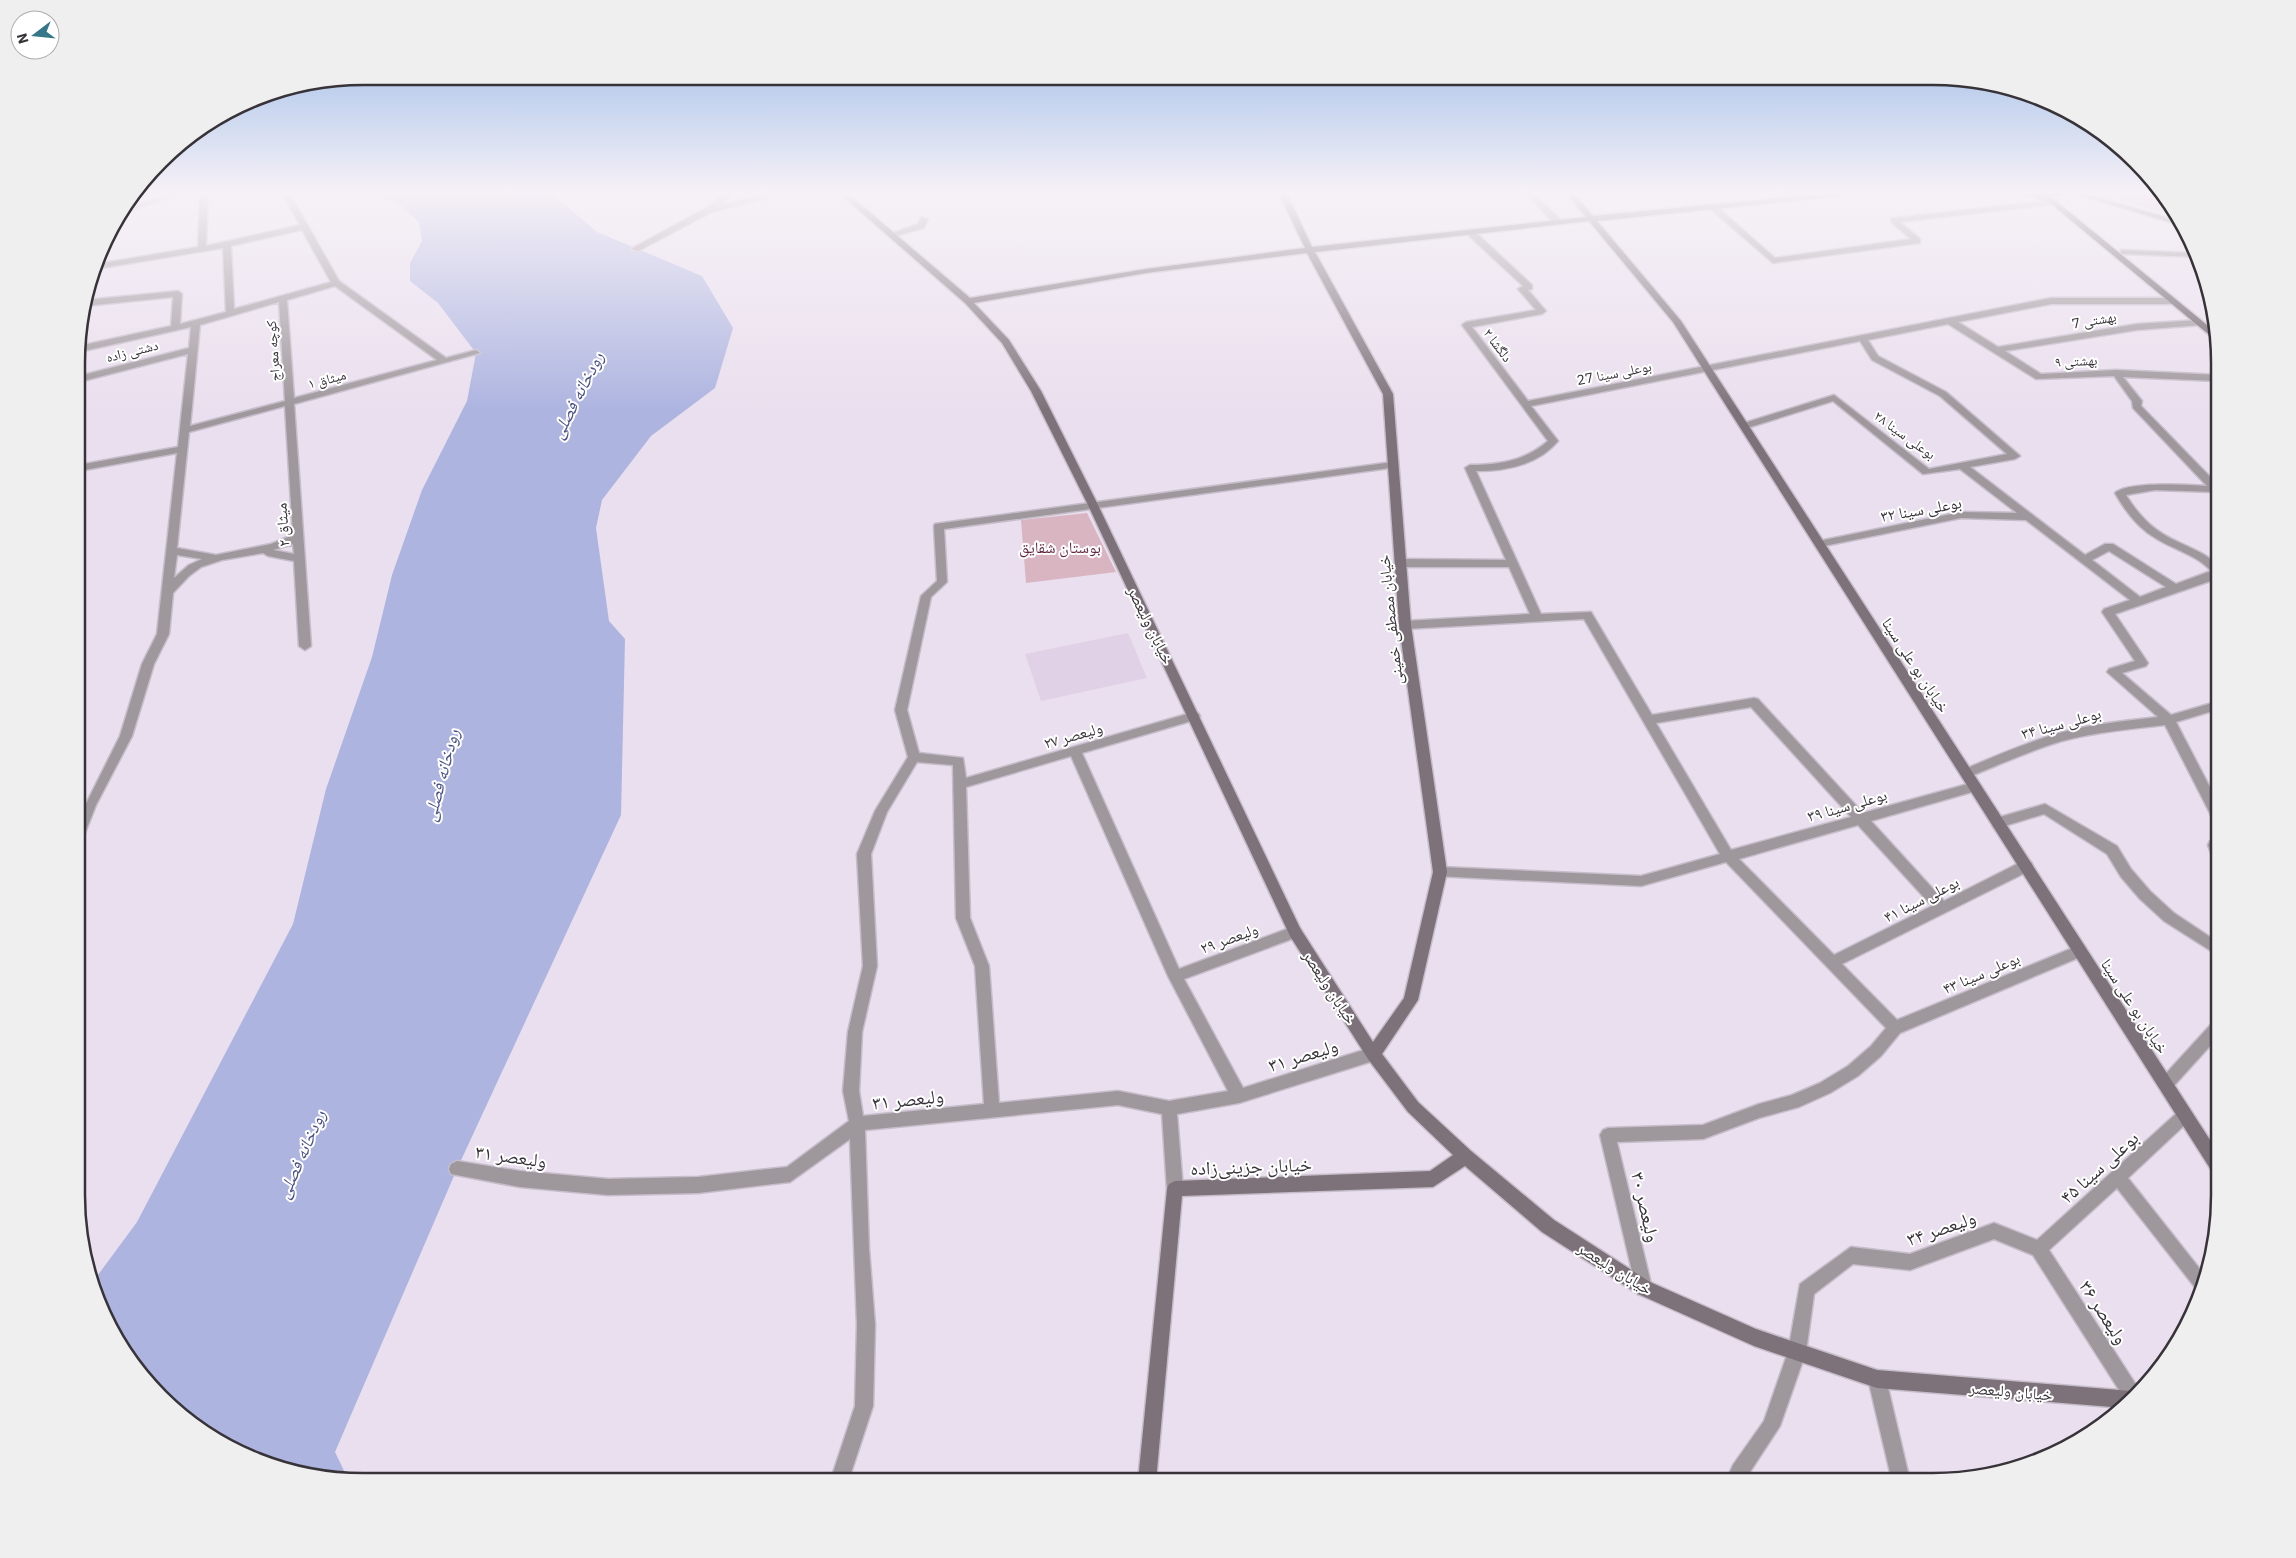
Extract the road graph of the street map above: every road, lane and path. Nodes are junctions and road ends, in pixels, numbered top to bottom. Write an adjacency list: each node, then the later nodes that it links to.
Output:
1 (228, 265): 15 (street)
2 (325, 265): 10 (street)
3 (926, 265): 13 (main road, خیابان ولیعصر)
4 (1202, 265): 13 (main road)
5 (1317, 265): 37 (main road, خیابان مصطفی خمینی)
6 (1505, 265): 33 (street, دلگشا ۲)
7 (1630, 265): 28 (main road, خیابان بو علی سینا)
8 (2130, 265): 12 (main road)
9 (2139, 265): 19 (main road)
10 (336, 284): 11 (street); 27 (street)
11 (283, 298): 15 (street); 32 (street, کوچه معراج)
12 (2172, 300): 16 (street, بوعلی سینا 27); 17 (main road)
13 (968, 301): 42 (main road, خیابان ولیعصر)
14 (91, 303): 20 (street)
15 (230, 313): 18 (street)
16 (1950, 321): 22 (street, بوعلی سینا 27); 25 (street, بهشتی ۹)
17 (2198, 322): 21 (main road); 25 (street, بهشتی 7)
18 (196, 323): 20 (street); 24 (street)
19 (2208, 323)
20 (175, 328): 23 (street)
21 (2209, 332)
22 (1862, 338): 28 (street, بوعلی سینا 27); 38 (street, بوعلی سینا ۲۸)
23 (86, 348)
24 (193, 350): 30 (street, دشتی زاده); 35 (street)
25 (1997, 350): 29 (street, بهشتی ۹)
26 (476, 353): 27 (street, میثاق ۱)
27 (444, 361): 32 (street, میثاق ۱)
28 (1707, 368): 33 (street, بوعلی سینا 27); 34 (main road, خیابان بو علی سینا)
29 (2116, 373): 31 (street, بهشتی ۹); 40 (street)
30 (85, 377)
31 (2211, 378)
32 (290, 403): 35 (street, میثاق ۱); 44 (street, میثاق ۲)
33 (1526, 404): 52 (street, دلگشا ۲)
34 (1744, 426): 38 (street, بوعلی سینا ۲۸); 45 (main road, خیابان بو علی سینا)
35 (185, 430): 36 (street)
36 (183, 449): 39 (street); 46 (street)
37 (1393, 464): 42 (street); 51 (main road, خیابان مصطفی خمینی)
38 (1961, 465): 43 (street)
39 (85, 467)
40 (2211, 485)
41 (2211, 490): 53 (street)
42 (1093, 505): 62 (main road, خیابان ولیعصر); 66 (street)
43 (2028, 517): 45 (street, بوعلی سینا ۳۲); 50 (street)
44 (298, 536): 47 (street); 49 (street, میثاق ۲)
45 (1820, 544): 67 (main road, خیابان بو علی سینا)
46 (172, 551): 48 (street); 56 (street)
47 (255, 551): 48 (street); 49 (street)
48 (230, 556): 56 (street)
49 (300, 558): 60 (street, میثاق ۲)
50 (2084, 560): 55 (street); 57 (street)
51 (1400, 564): 52 (street); 59 (main road, خیابان مصطفی خمینی)
52 (1513, 564): 58 (street)
53 (2211, 565)
54 (2211, 575): 55 (street)
55 (2175, 588): 57 (street)
56 (168, 591): 71 (street)
57 (2138, 601): 64 (street)
58 (1537, 618): 59 (street); 63 (street)
59 (1404, 625): 76 (main road, خیابان مصطفی خمینی)
60 (305, 646)
61 (2211, 707): 64 (street, بوعلی سینا ۳۴)
62 (1194, 716): 65 (street, ولیعصر ۲۷); 78 (main road, خیابان ولیعصر)
63 (1648, 720): 72 (street); 74 (street)
64 (2169, 720): 67 (street, بوعلی سینا ۳۴); 70 (street)
65 (1075, 751): 68 (street, ولیعصر ۲۷); 82 (street)
66 (914, 758): 68 (street); 91 (street)
67 (1966, 773): 69 (main road, خیابان بو علی سینا)
68 (960, 784): 89 (street)
69 (1975, 787): 72 (street, بوعلی سینا ۳۹); 73 (main road, خیابان بو علی سینا)
70 (2211, 801)
71 (85, 818)
72 (1861, 818): 74 (street, بوعلی سینا ۳۹); 77 (street)
73 (1998, 823): 75 (main road, خیابان بو علی سینا); 79 (street)
74 (1728, 856): 76 (street, بوعلی سینا ۳۹); 81 (street)
75 (2026, 866): 77 (street, بوعلی سینا ۴۱); 80 (main road, خیابان بو علی سینا)
76 (1440, 872): 85 (main road, خیابان مصطفی خمینی)
77 (1942, 908): 81 (street, بوعلی سینا ۴۱)
78 (1295, 932): 82 (street, ولیعصر ۲۹); 85 (main road, خیابان ولیعصر)
79 (2211, 945)
80 (2080, 951): 83 (street, بوعلی سینا ۴۳); 86 (main road, خیابان بو علی سینا)
81 (1832, 963): 83 (street)
82 (1174, 976): 87 (street)
83 (1895, 1028): 99 (street, ولیعصر ۳۰)
84 (2211, 1035): 86 (street)
85 (1373, 1054): 87 (street, ولیعصر ۳۱); 92 (main road, خیابان ولیعصر)
86 (2166, 1084): 90 (main road, خیابان بو علی سینا)
87 (1239, 1096): 88 (street, ولیعصر ۳۱)
88 (1169, 1108): 89 (street, ولیعصر ۳۱); 96 (street)
89 (992, 1111): 91 (street, ولیعصر ۳۱)
90 (2185, 1115): 93 (main road, خیابان بو علی سینا); 95 (street, بوعلی سینا ۴۵)
91 (857, 1124): 94 (street, ولیعصر ۳۱); 104 (street)
92 (1465, 1156): 96 (main road, خیابان جزینی‌زاده); 99 (main road, خیابان ولیعصر)
93 (2211, 1156)
94 (458, 1169)
95 (2118, 1177): 97 (street, بوعلی سینا ۴۵); 98 (street)
96 (1175, 1189): 105 (main road, خیابان جزینی‌زاده)
97 (2039, 1249): 100 (street, ولیعصر ۳۴); 102 (street, ولیعصر ۳۶)
98 (2198, 1280)
99 (1644, 1288): 100 (main road, خیابان ولیعصر)
100 (1797, 1352): 101 (main road, خیابان ولیعصر); 106 (street, ولیعصر ۳۴)
101 (1878, 1380): 103 (main road, خیابان ولیعصر); 107 (street)
102 (2130, 1392)
103 (2122, 1399)
104 (842, 1473)
105 (1148, 1473)
106 (1738, 1473)
107 (1899, 1473)

